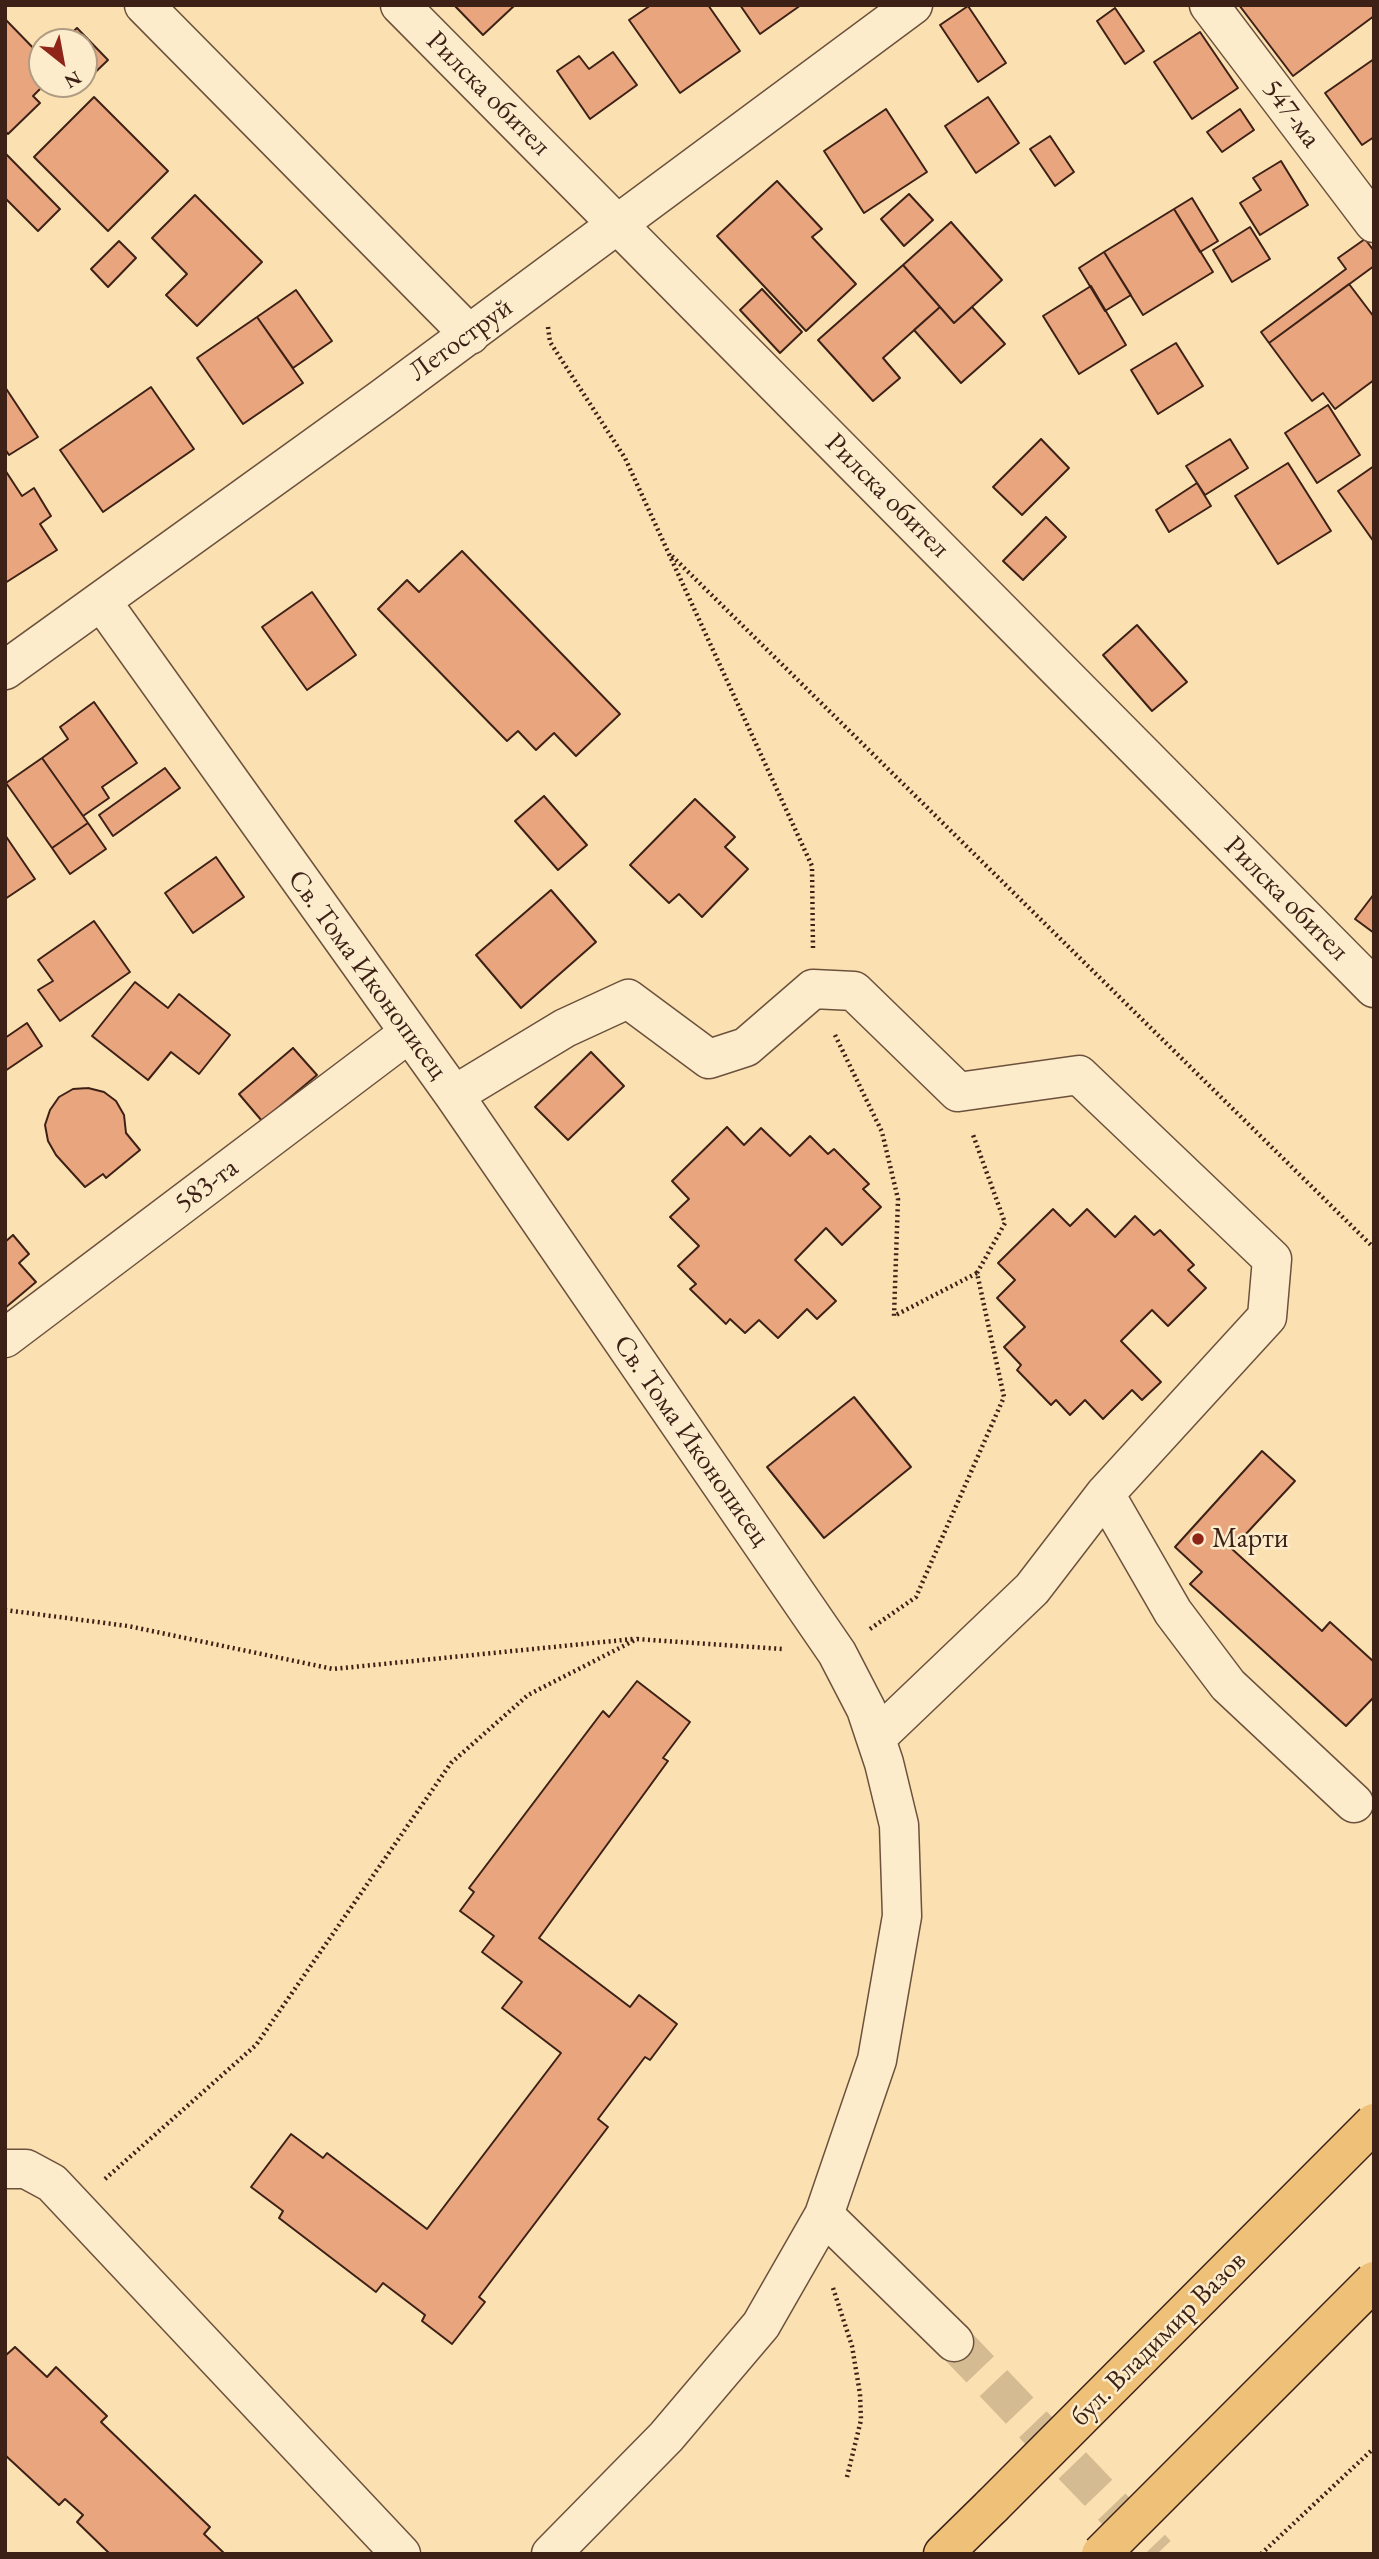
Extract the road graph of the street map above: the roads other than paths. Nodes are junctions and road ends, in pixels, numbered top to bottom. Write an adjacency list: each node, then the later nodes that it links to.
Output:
1 (144, 5): 7 (street)
2 (400, 5): 6 (street, Рилска обител)
3 (913, 5): 6 (street, Летоструй)
4 (1209, 5): 5 (street, 547-ма)
5 (1374, 223)
6 (617, 224): 7 (street, Летоструй); 10 (street, Рилска обител)
7 (470, 335): 8 (street, Летоструй)
8 (102, 602): 9 (street, Летоструй); 11 (street, Св. Тома Иконописец)
9 (5, 670)
10 (1374, 988)
11 (409, 1033): 12 (street, Св. Тома Иконописец); 13 (street, 583-та)
12 (454, 1095): 14 (street); 15 (street, Св. Тома Иконописец)
13 (5, 1338)
14 (1105, 1494): 15 (street); 16 (street)
15 (876, 1738): 19 (street, Св. Тома Иконописец)
16 (1354, 1803)
17 (1374, 2123): 24 (main road, бул. Владимир Вазов, bridge)
18 (5, 2169): 22 (street)
19 (824, 2215): 21 (street); 23 (street, Св. Тома Иконописец)
20 (1374, 2281): 25 (main road, bridge)
21 (954, 2342)
22 (401, 2554)
23 (551, 2554)
24 (943, 2554)
25 (1101, 2554)

